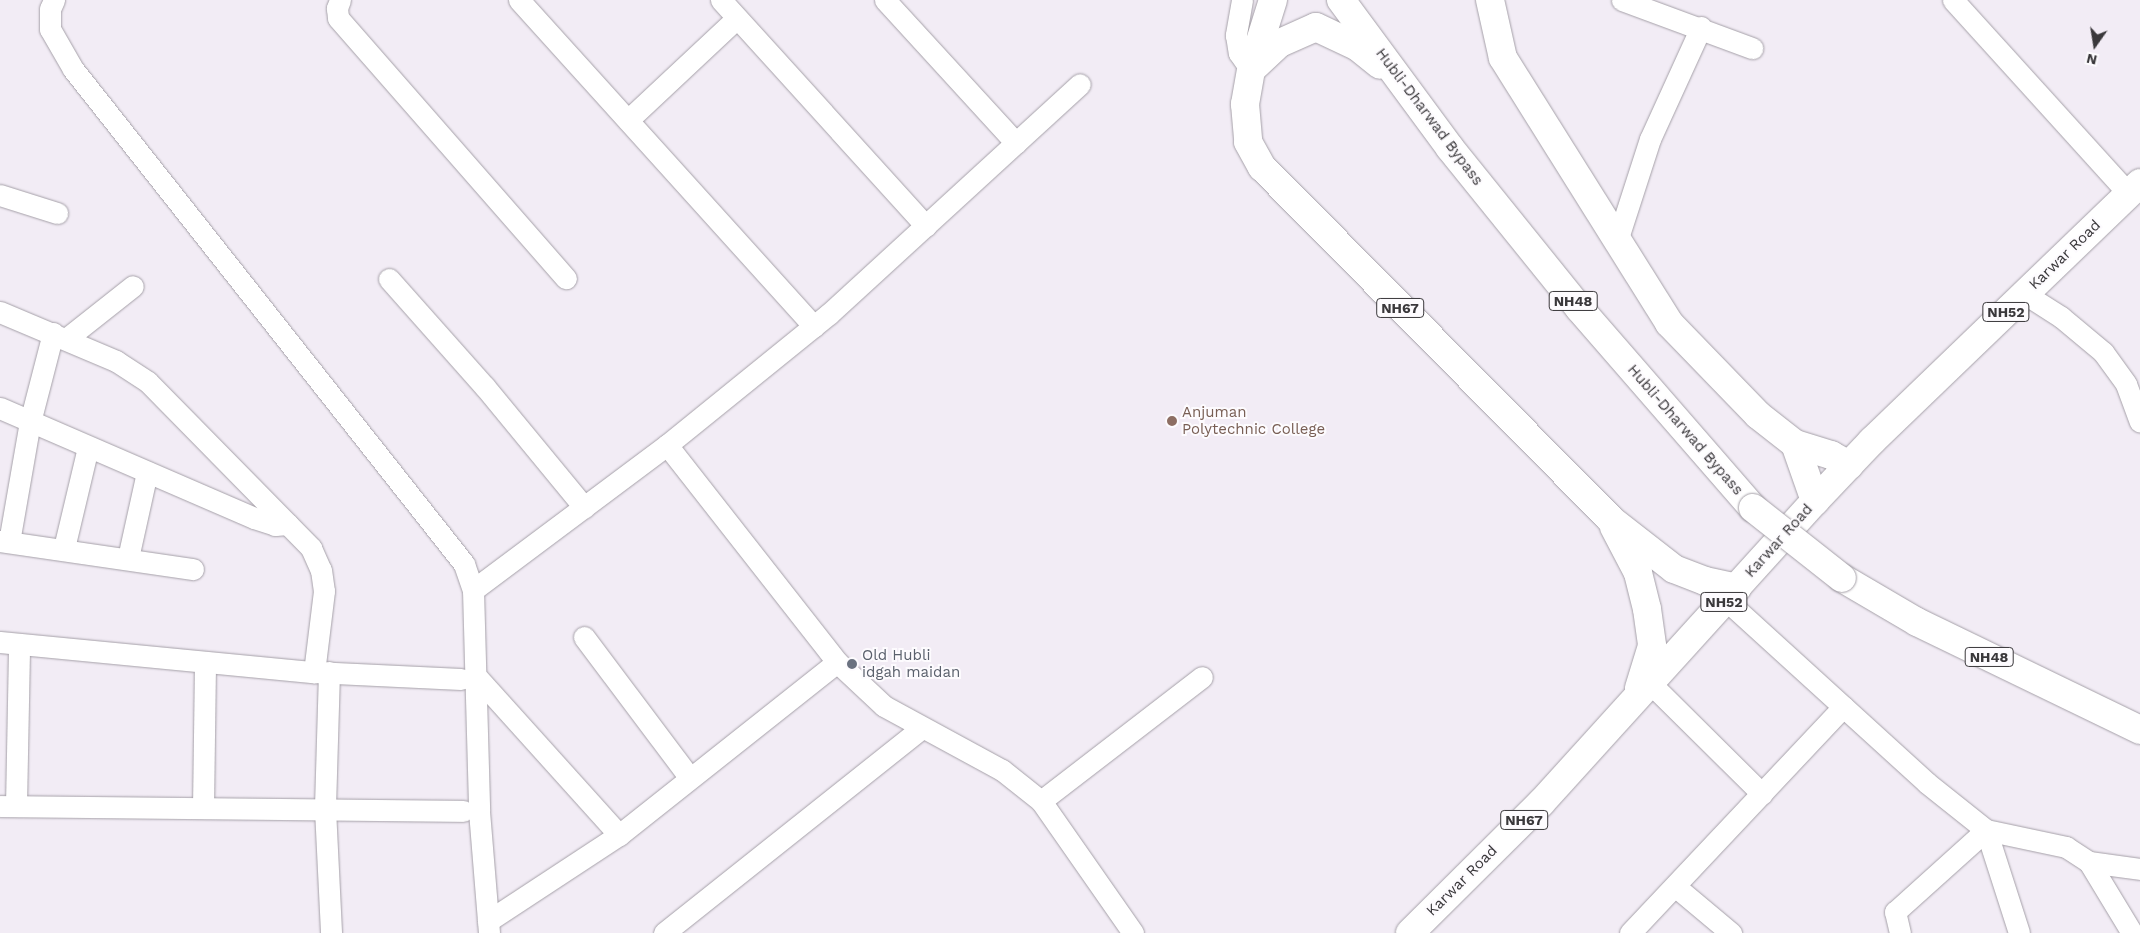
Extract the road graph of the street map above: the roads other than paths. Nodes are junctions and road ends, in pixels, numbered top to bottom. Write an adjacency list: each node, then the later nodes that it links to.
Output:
1 (54, 0): 49 (street)
2 (340, 0): 26 (street)
3 (519, 0): 19 (street)
4 (721, 0): 13 (street)
5 (885, 0): 20 (street)
6 (1242, 0): 16 (street)
7 (1273, 0): 16 (main road)
8 (1341, 0): 18 (main road, Hubli-Dharwad Bypass / NH48)
9 (1357, 0): 18 (main road)
10 (1490, 0): 25 (main road)
11 (1622, 0): 14 (street)
12 (1953, 0): 21 (street)
13 (737, 18): 19 (street); 24 (street)
14 (1701, 27): 15 (street); 25 (street)
15 (1752, 48)
16 (1251, 70): 18 (main road); 43 (main road, NH67)
17 (1080, 84): 20 (street)
18 (1404, 85): 61 (main road, Hubli-Dharwad Bypass / NH48, bridge)
19 (628, 120): 31 (street)
20 (1016, 143): 24 (street)
21 (2135, 188): 29 (main road, Karwar Road / NH52)
22 (0, 196): 23 (street)
23 (57, 213)
24 (926, 226): 31 (street)
25 (1618, 238): 36 (main road)
26 (566, 278)
27 (389, 279): 42 (street)
28 (133, 286): 32 (street)
29 (2025, 294): 35 (street); 39 (main road, Karwar Road / NH52)
30 (0, 312): 32 (street)
31 (814, 326): 37 (street)
32 (59, 336): 34 (street); 44 (street)
33 (0, 408): 34 (street)
34 (30, 422): 38 (street); 45 (street)
35 (2140, 422)
36 (1795, 444): 39 (main road); 41 (main road)
37 (667, 445): 42 (street); 54 (street)
38 (88, 447): 40 (street); 46 (street)
39 (1849, 465): 41 (main road, Karwar Road / NH52)
40 (147, 472): 44 (street); 47 (street)
41 (1815, 501): 50 (main road, Karwar Road / NH52)
42 (584, 508): 49 (street)
43 (1610, 519): 50 (main road); 59 (main road, NH67)
44 (288, 524): 55 (street)
45 (4, 541): 46 (street)
46 (64, 548): 47 (street)
47 (128, 558): 48 (street)
48 (193, 569)
49 (473, 590): 57 (street)
50 (1731, 594): 58 (main road, Karwar Road / NH52); 60 (street)
51 (584, 637): 63 (street)
52 (9, 644): 53 (street); 66 (street)
53 (205, 662): 55 (street); 67 (street)
54 (837, 662): 62 (street); 63 (street)
55 (322, 672): 57 (street); 68 (street)
56 (1202, 677): 65 (street)
57 (469, 678): 71 (street); 75 (street)
58 (1649, 682): 59 (main road, Karwar Road / NH52); 64 (street)
59 (1631, 702): 76 (main road, Karwar Road / NH67)
60 (1843, 707): 64 (street); 70 (street)
61 (2140, 730)
62 (941, 738): 65 (street); 78 (street)
63 (690, 778): 71 (street)
64 (1762, 794): 74 (street)
65 (1041, 801): 79 (street)
66 (8, 806): 67 (street)
67 (203, 808): 68 (street)
68 (325, 809): 69 (street); 77 (street)
69 (463, 811)
70 (1986, 830): 72 (street); 82 (street); 83 (street)
71 (619, 835): 75 (street)
72 (2089, 862): 73 (street); 84 (street)
73 (2140, 868)
74 (1676, 887): 80 (street); 81 (street)
75 (489, 927)
76 (1421, 930)
77 (331, 933)
78 (664, 933)
79 (1133, 933)
80 (1630, 933)
81 (1732, 933)
82 (1900, 933)
83 (2019, 933)
84 (2132, 933)

